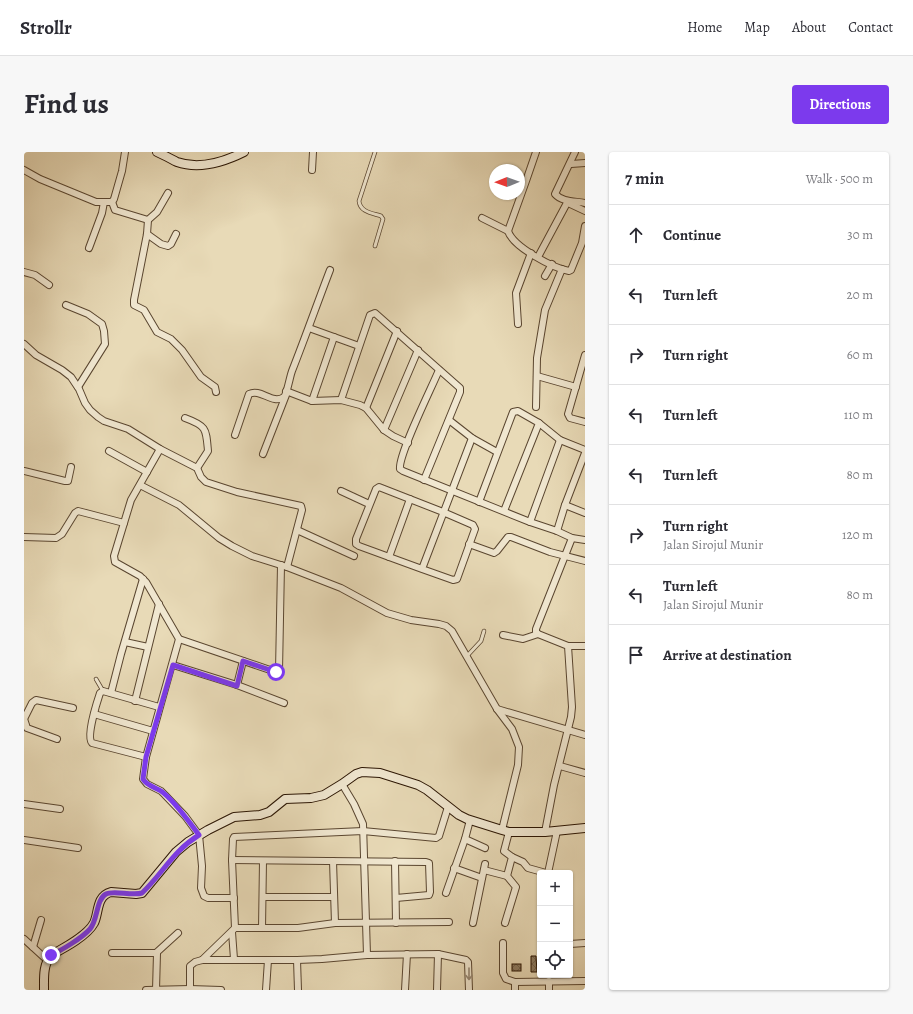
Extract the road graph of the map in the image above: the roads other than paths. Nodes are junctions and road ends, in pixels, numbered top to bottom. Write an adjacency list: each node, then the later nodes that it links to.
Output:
1 (125, 152): 15 (street)
2 (157, 152): 3 (street)
3 (244, 152)
4 (313, 152): 11 (street)
5 (375, 152): 24 (lane)
6 (536, 152): 21 (street)
7 (575, 152): 9 (street)
8 (585, 163): 9 (street)
9 (570, 164): 13 (street)
10 (24, 170): 14 (street)
11 (312, 170)
12 (168, 193): 19 (street)
13 (567, 201): 16 (street); 17 (street); 27 (street)
14 (104, 202): 15 (street); 25 (street)
15 (112, 202): 19 (street)
16 (585, 203)
17 (585, 211)
18 (482, 218): 21 (street)
19 (148, 220): 22 (street)
20 (585, 226): 29 (street)
21 (508, 231): 26 (street)
22 (146, 234): 23 (street); 47 (street)
23 (176, 234)
24 (375, 246)
25 (89, 248)
26 (531, 253): 27 (street); 35 (street)
27 (538, 257): 28 (street)
28 (552, 264): 29 (street); 32 (street)
29 (562, 269): 44 (street)
30 (330, 270): 36 (street)
31 (24, 272): 33 (street)
32 (545, 276)
33 (49, 285)
34 (66, 305): 46 (street)
35 (518, 324)
36 (309, 328): 38 (street); 48 (street)
37 (397, 332): 40 (street); 41 (street); 52 (street)
38 (334, 337): 40 (street); 49 (street)
39 (24, 344): 46 (street)
40 (359, 346): 50 (street)
41 (418, 350): 43 (street); 57 (street)
42 (585, 355): 45 (street)
43 (439, 370): 54 (street); 61 (street)
44 (537, 376): 45 (street); 51 (street)
45 (576, 387): 56 (street)
46 (78, 388): 62 (street)
47 (216, 392)
48 (286, 393): 49 (street); 58 (street); 66 (street)
49 (312, 400): 50 (street)
50 (341, 400): 52 (street)
51 (536, 407)
52 (366, 408): 57 (street)
53 (184, 418): 68 (street)
54 (449, 420): 59 (street); 71 (street)
55 (539, 422): 60 (street); 65 (street); 79 (street)
56 (585, 422)
57 (384, 430): 61 (street)
58 (235, 435)
59 (472, 438): 65 (street); 74 (street)
60 (560, 440): 64 (street); 82 (street)
61 (408, 443): 71 (street)
62 (160, 449): 68 (street); 70 (street)
63 (109, 451): 70 (street)
64 (585, 451): 78 (street)
65 (497, 452): 76 (street)
66 (262, 454)
67 (71, 467): 69 (street)
68 (197, 468): 84 (street)
69 (24, 471)
70 (147, 472): 72 (street)
71 (424, 480): 74 (street)
72 (140, 485): 83 (street); 94 (street)
73 (341, 491): 77 (street)
74 (453, 491): 76 (street); 80 (street)
75 (410, 499): 77 (street); 80 (street); 92 (street)
76 (479, 502): 79 (street)
77 (369, 504): 92 (street)
78 (565, 505): 81 (street); 85 (street)
79 (504, 511): 82 (street)
80 (443, 512): 89 (street); 95 (street)
81 (585, 513)
82 (530, 522): 85 (street)
83 (124, 523): 86 (street); 96 (street)
84 (297, 530): 91 (street); 94 (street)
85 (557, 531): 87 (street)
86 (24, 537)
87 (572, 538): 88 (street); 90 (street)
88 (585, 540)
89 (469, 544): 90 (street); 95 (street)
90 (565, 554): 93 (street); 99 (street)
91 (354, 556)
92 (389, 557): 95 (street)
93 (585, 561)
94 (284, 566): 106 (street); 107 (street)
95 (422, 569)
96 (144, 579): 97 (street); 102 (street)
97 (159, 604): 101 (street); 105 (street)
98 (484, 631): 106 (lane)
99 (538, 634): 100 (street); 103 (street)
100 (503, 635)
101 (179, 639): 107 (street); 108 (street)
102 (125, 642): 105 (street); 112 (street)
103 (568, 646): 104 (street); 121 (street)
104 (585, 646)
105 (148, 647): 113 (street)
106 (467, 656): 117 (street)
107 (243, 661): 110 (street)
108 (173, 665): 110 (street); 115 (street)
109 (96, 679): 111 (lane)
110 (237, 686): 114 (street)
111 (103, 692): 112 (street); 118 (street)
112 (111, 693): 113 (street)
113 (136, 701): 115 (street)
114 (284, 703)
115 (160, 707): 120 (street)
116 (73, 708): 119 (street)
117 (498, 709): 121 (street); 134 (street)
118 (94, 714): 120 (street); 124 (street)
119 (24, 719): 123 (street)
120 (153, 731): 124 (street)
121 (568, 731): 122 (street); 125 (street)
122 (585, 735)
123 (57, 739)
124 (146, 757): 137 (street)
125 (560, 766): 126 (street); 136 (street)
126 (585, 773)
127 (342, 784): 129 (street); 133 (street); 137 (street)
128 (24, 804): 130 (street)
129 (448, 807): 131 (street); 133 (street)
130 (60, 810)
131 (470, 820): 134 (street); 138 (street)
132 (585, 828): 135 (street)
133 (363, 831): 143 (street); 146 (street)
134 (505, 831): 136 (street); 142 (street)
135 (557, 831): 136 (street); 150 (street)
136 (545, 832)
137 (199, 835): 156 (street); 179 (street)
138 (465, 839): 141 (street); 148 (street)
139 (24, 840): 140 (street)
140 (78, 848)
141 (485, 848)
142 (512, 857): 149 (street); 151 (street)
143 (232, 860): 144 (street); 156 (street)
144 (263, 861): 145 (street); 154 (street)
145 (333, 861): 146 (street); 155 (street)
146 (364, 861): 147 (street); 161 (street)
147 (395, 861): 157 (street); 157 (street)
148 (454, 868): 152 (street); 153 (street)
149 (537, 870)
150 (548, 870)
151 (507, 876): 152 (street); 164 (street)
152 (482, 878): 163 (street)
153 (446, 893)
154 (263, 897): 155 (street); 165 (street)
155 (334, 897): 160 (street)
156 (234, 898): 166 (street)
157 (396, 898): 162 (street)
158 (41, 920): 172 (street)
159 (450, 922): 162 (street)
160 (335, 923): 161 (street); 165 (street)
161 (365, 923): 162 (street); 175 (street)
162 (396, 923)
163 (473, 923)
164 (505, 923)
165 (262, 928): 166 (street)
166 (234, 930): 178 (street); 180 (street)
167 (178, 933): 174 (street)
168 (24, 939): 172 (street)
169 (503, 943): 185 (street)
170 (585, 943): 171 (street)
171 (573, 944)
172 (33, 948): 179 (street)
173 (112, 953): 174 (street)
174 (157, 953): 189 (street)
175 (367, 954): 176 (street); 182 (street)
176 (407, 954): 177 (street); 193 (street)
177 (438, 954): 194 (street); 195 (street, one-way to 195)
178 (234, 959): 180 (street); 181 (street)
179 (47, 960): 187 (street)
180 (202, 960): 186 (street)
181 (268, 960): 182 (street); 191 (street)
182 (297, 960): 192 (street)
183 (549, 981): 184 (street); 185 (street); 197 (street)
184 (585, 981)
185 (515, 982): 196 (street)
186 (190, 989): 189 (street); 190 (street)
187 (44, 990)
188 (146, 990): 189 (street)
189 (156, 990)
190 (221, 990)
191 (266, 990)
192 (298, 990)
193 (405, 990)
194 (438, 990)
195 (469, 990)
196 (516, 990)
197 (550, 990)

